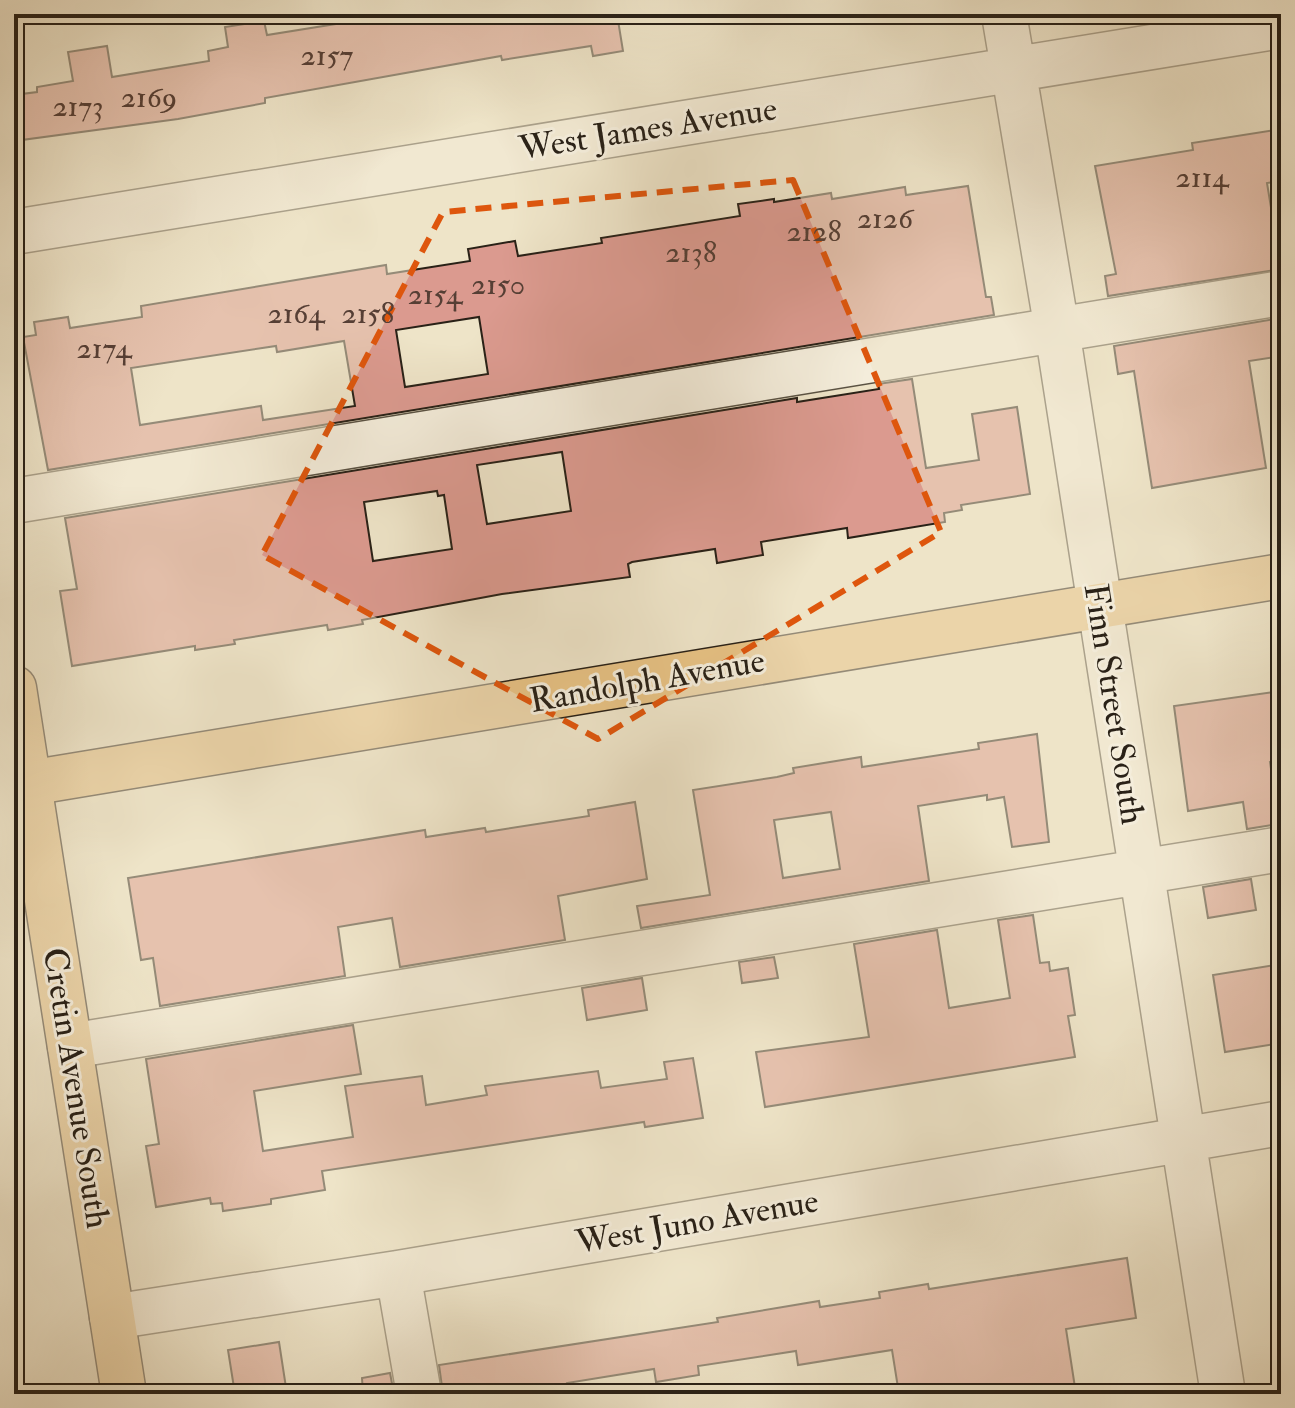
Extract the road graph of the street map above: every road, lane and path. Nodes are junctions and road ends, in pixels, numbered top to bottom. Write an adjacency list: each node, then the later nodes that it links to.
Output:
1 (1004, 14): 3 (street, Finn Street South)
2 (1281, 26): 3 (street, West James Avenue)
3 (1013, 70): 4 (street, West James Avenue); 6 (street, Finn Street South)
4 (14, 232)
5 (1281, 293): 6 (street)
6 (1057, 330): 7 (street); 9 (street, Finn Street South)
7 (14, 501)
8 (1281, 576): 9 (main road, Randolph Avenue)
9 (1099, 605): 11 (main road, Randolph Avenue); 13 (street, Finn Street South)
10 (14, 688): 11 (main road, Cretin Avenue South)
11 (22, 785): 14 (main road, Cretin Avenue South)
12 (1281, 849): 13 (street)
13 (1140, 871): 14 (street); 16 (street, Finn Street South)
14 (70, 1046): 18 (main road, Cretin Avenue South)
15 (1281, 1123): 16 (street, West Juno Avenue)
16 (1182, 1139): 17 (street, West Juno Avenue); 21 (street, Finn Street South)
17 (398, 1273): 18 (street, West Juno Avenue); 20 (street)
18 (112, 1317): 19 (main road, Cretin Avenue South)
19 (124, 1394)
20 (419, 1394)
21 (1223, 1394)

